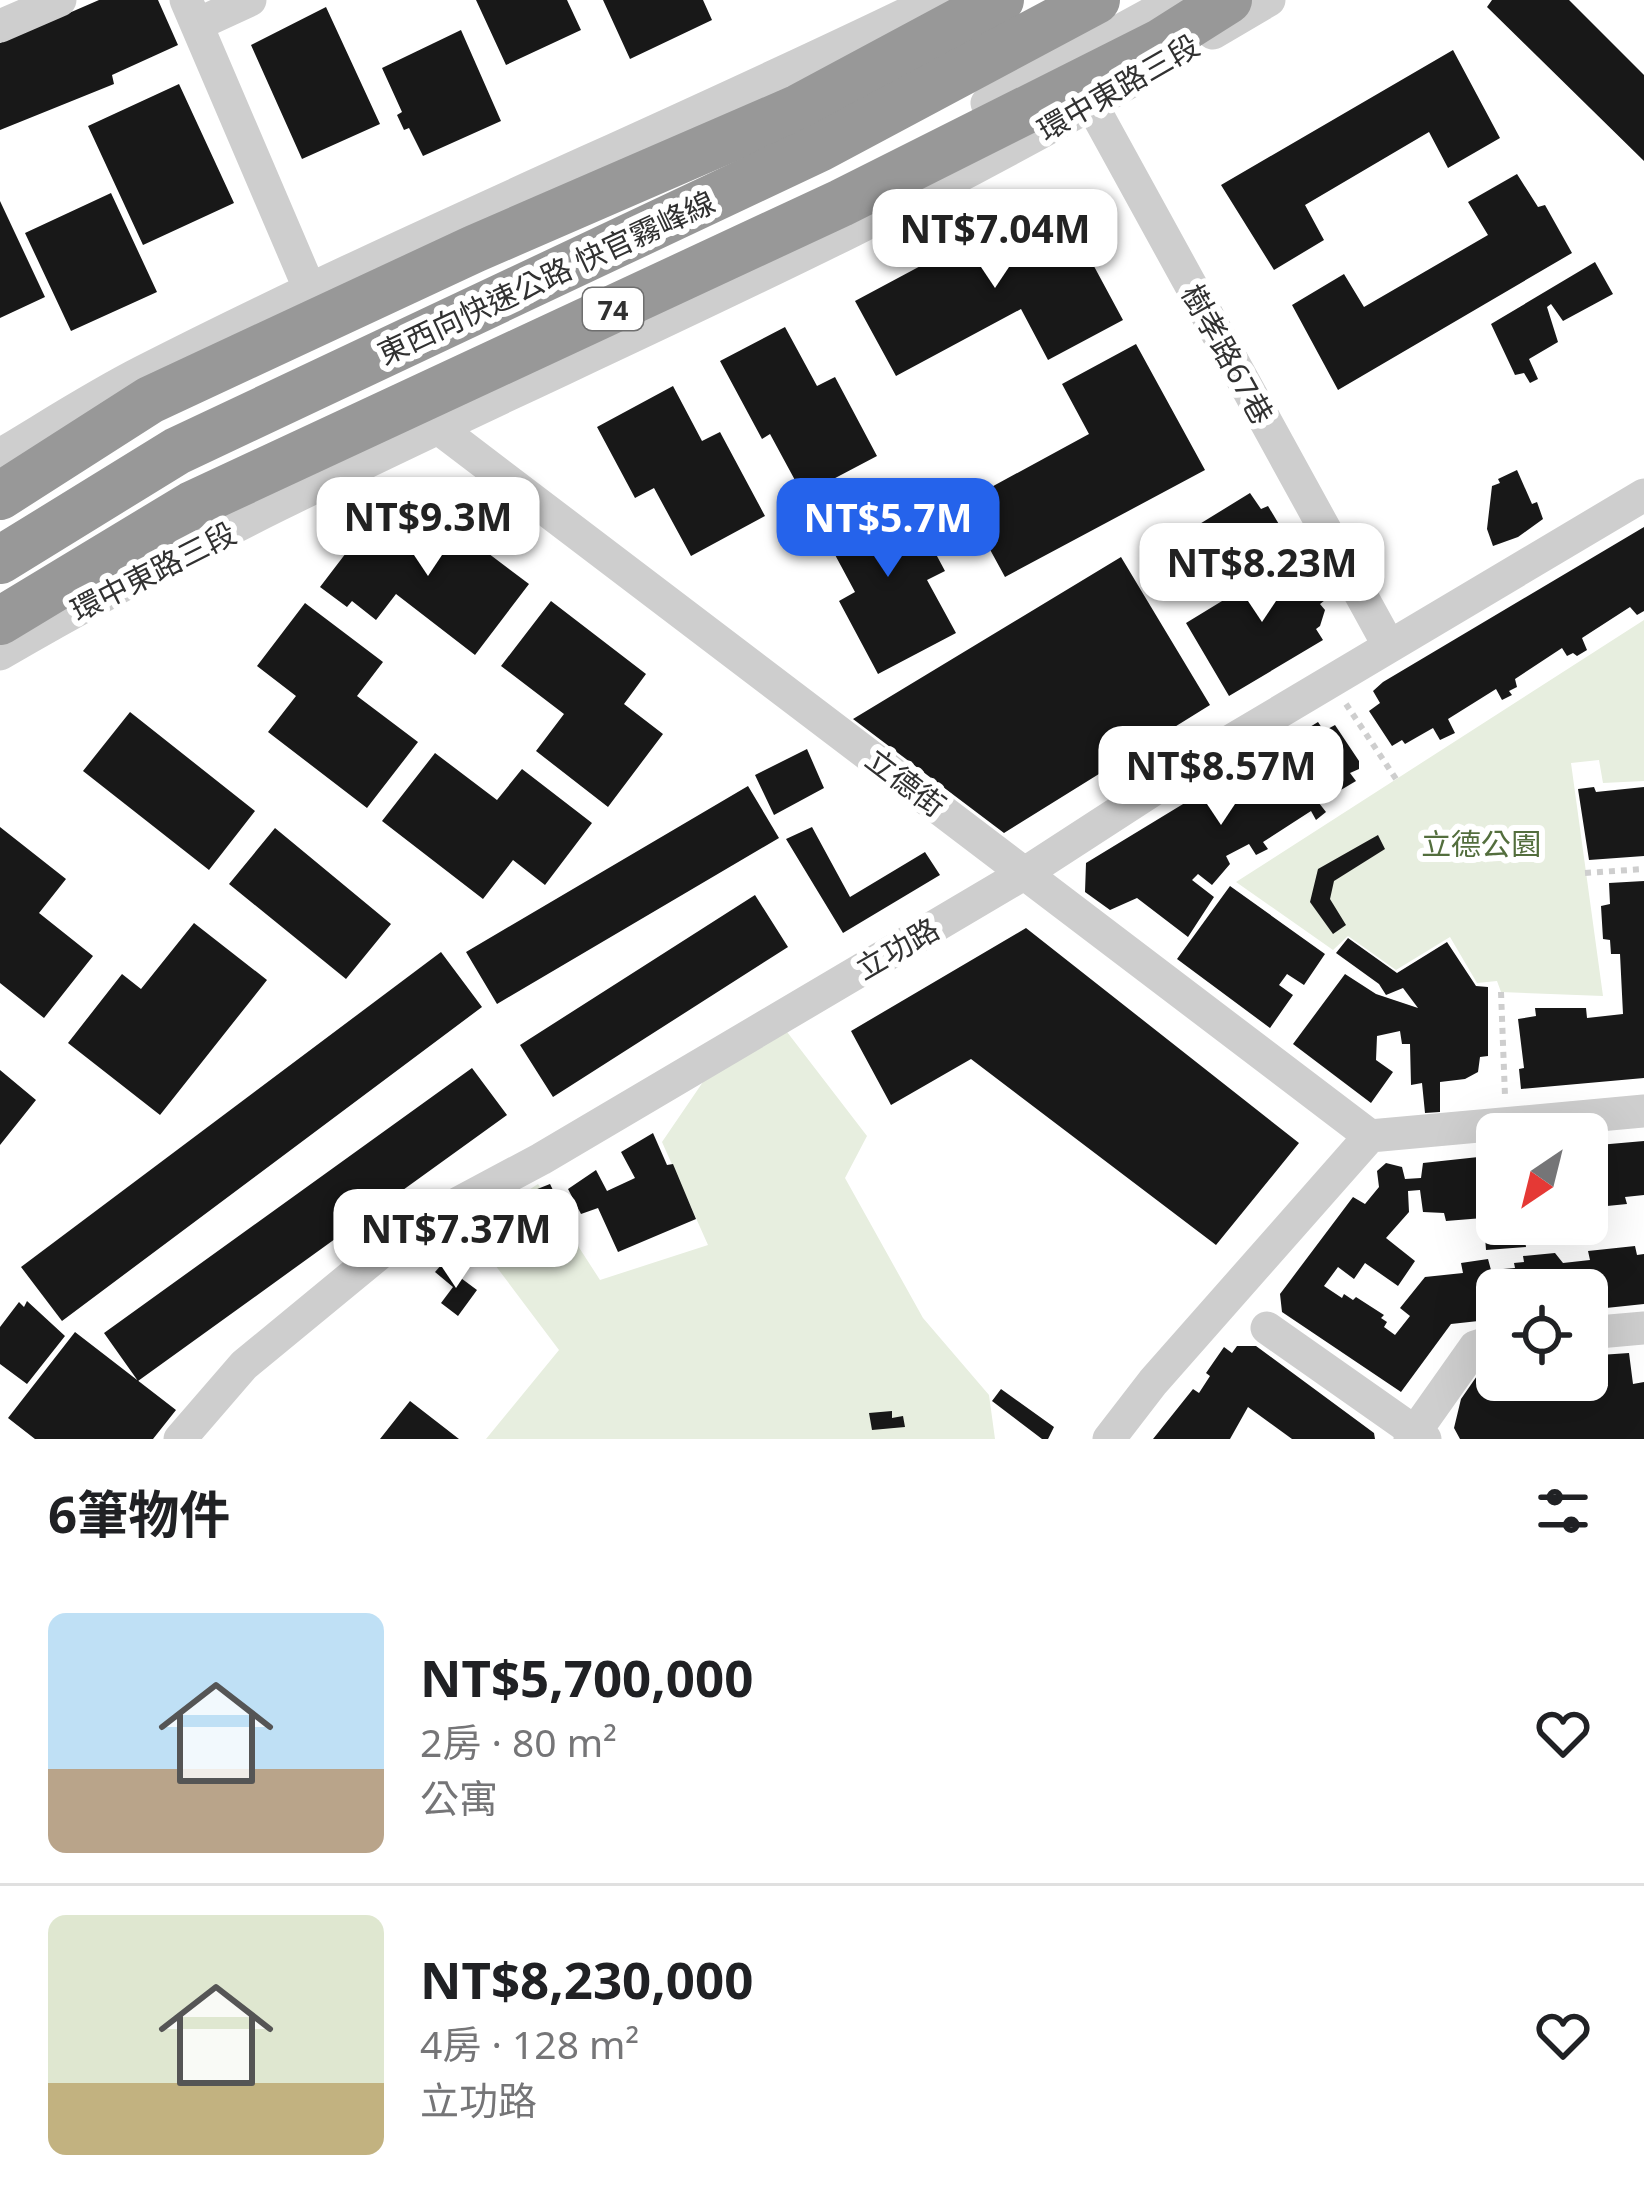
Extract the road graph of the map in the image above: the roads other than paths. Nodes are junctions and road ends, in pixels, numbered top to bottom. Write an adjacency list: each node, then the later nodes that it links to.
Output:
1 (61, 0): 11 (street)
2 (250, 0): 10 (street)
3 (935, 0): 14 (street)
4 (1000, 0): 18 (highway, 東西向快速公路 快官霧峰線)
5 (1030, 0): 12 (street, 樹孝路67巷)
6 (1096, 0): 19 (highway, 東西向快速公路 快官霧峰線 / 74, bridge)
7 (1176, 0): 12 (street, 環中東路三段)
8 (1228, 0): 21 (highway, 74, bridge)
9 (1269, 0): 13 (street, 環中東路三段)
10 (192, 12): 14 (street)
11 (0, 26)
12 (1067, 62): 13 (street, 樹孝路67巷); 20 (street, 環中東路三段)
13 (1092, 104): 15 (street, 環中東路三段); 22 (street, 樹孝路67巷)
14 (310, 290): 16 (street)
15 (441, 430): 23 (street, 環中東路三段); 24 (street, 立德街)
16 (0, 454)
17 (1644, 495): 22 (street, 立功路)
18 (0, 496)
19 (0, 560)
20 (0, 600)
21 (0, 621)
22 (1389, 646): 24 (street, 立功路)
23 (0, 654)
24 (1025, 873): 26 (street, 立德街); 32 (street, 立功路)
25 (1644, 1111): 26 (street)
26 (1370, 1136): 33 (street)
27 (1267, 1328): 31 (street)
28 (1644, 1328): 29 (street)
29 (1608, 1331)
30 (1476, 1348): 31 (street)
31 (1416, 1437)
32 (180, 1439)
33 (1109, 1439)

